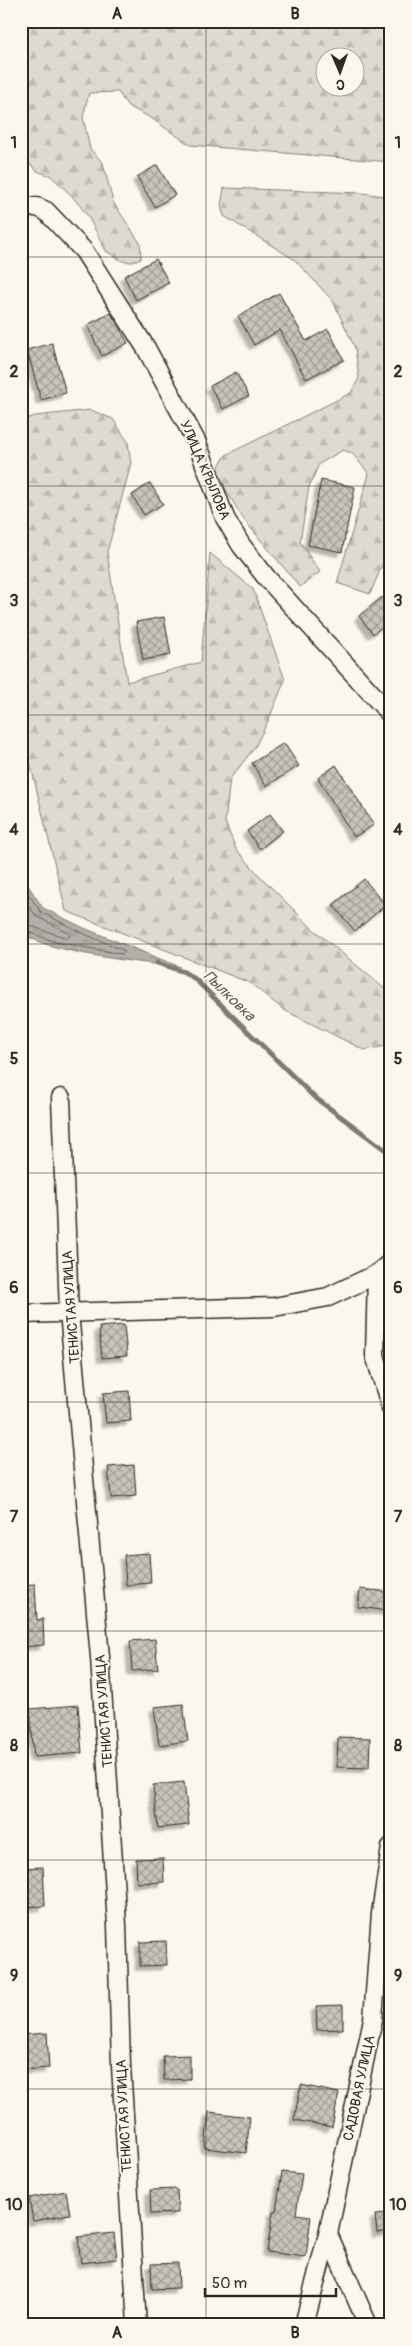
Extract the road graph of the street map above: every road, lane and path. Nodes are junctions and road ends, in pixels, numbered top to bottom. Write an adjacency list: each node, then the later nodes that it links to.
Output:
1 (21, 207): 2 (street, УЛИЦА КРЫЛОВА)
2 (391, 715)
3 (61, 1098): 6 (street, ТЕНИСТАЯ УЛИЦА)
4 (391, 1262): 5 (street)
5 (377, 1274): 6 (street); 8 (street)
6 (69, 1312): 7 (street); 11 (street, ТЕНИСТАЯ УЛИЦА)
7 (21, 1314)
8 (391, 1408)
9 (391, 1847): 10 (street, САДОВАЯ УЛИЦА)
10 (328, 2234): 12 (street, САДОВАЯ УЛИЦА); 13 (street)
11 (137, 2325)
12 (304, 2325)
13 (368, 2325)

